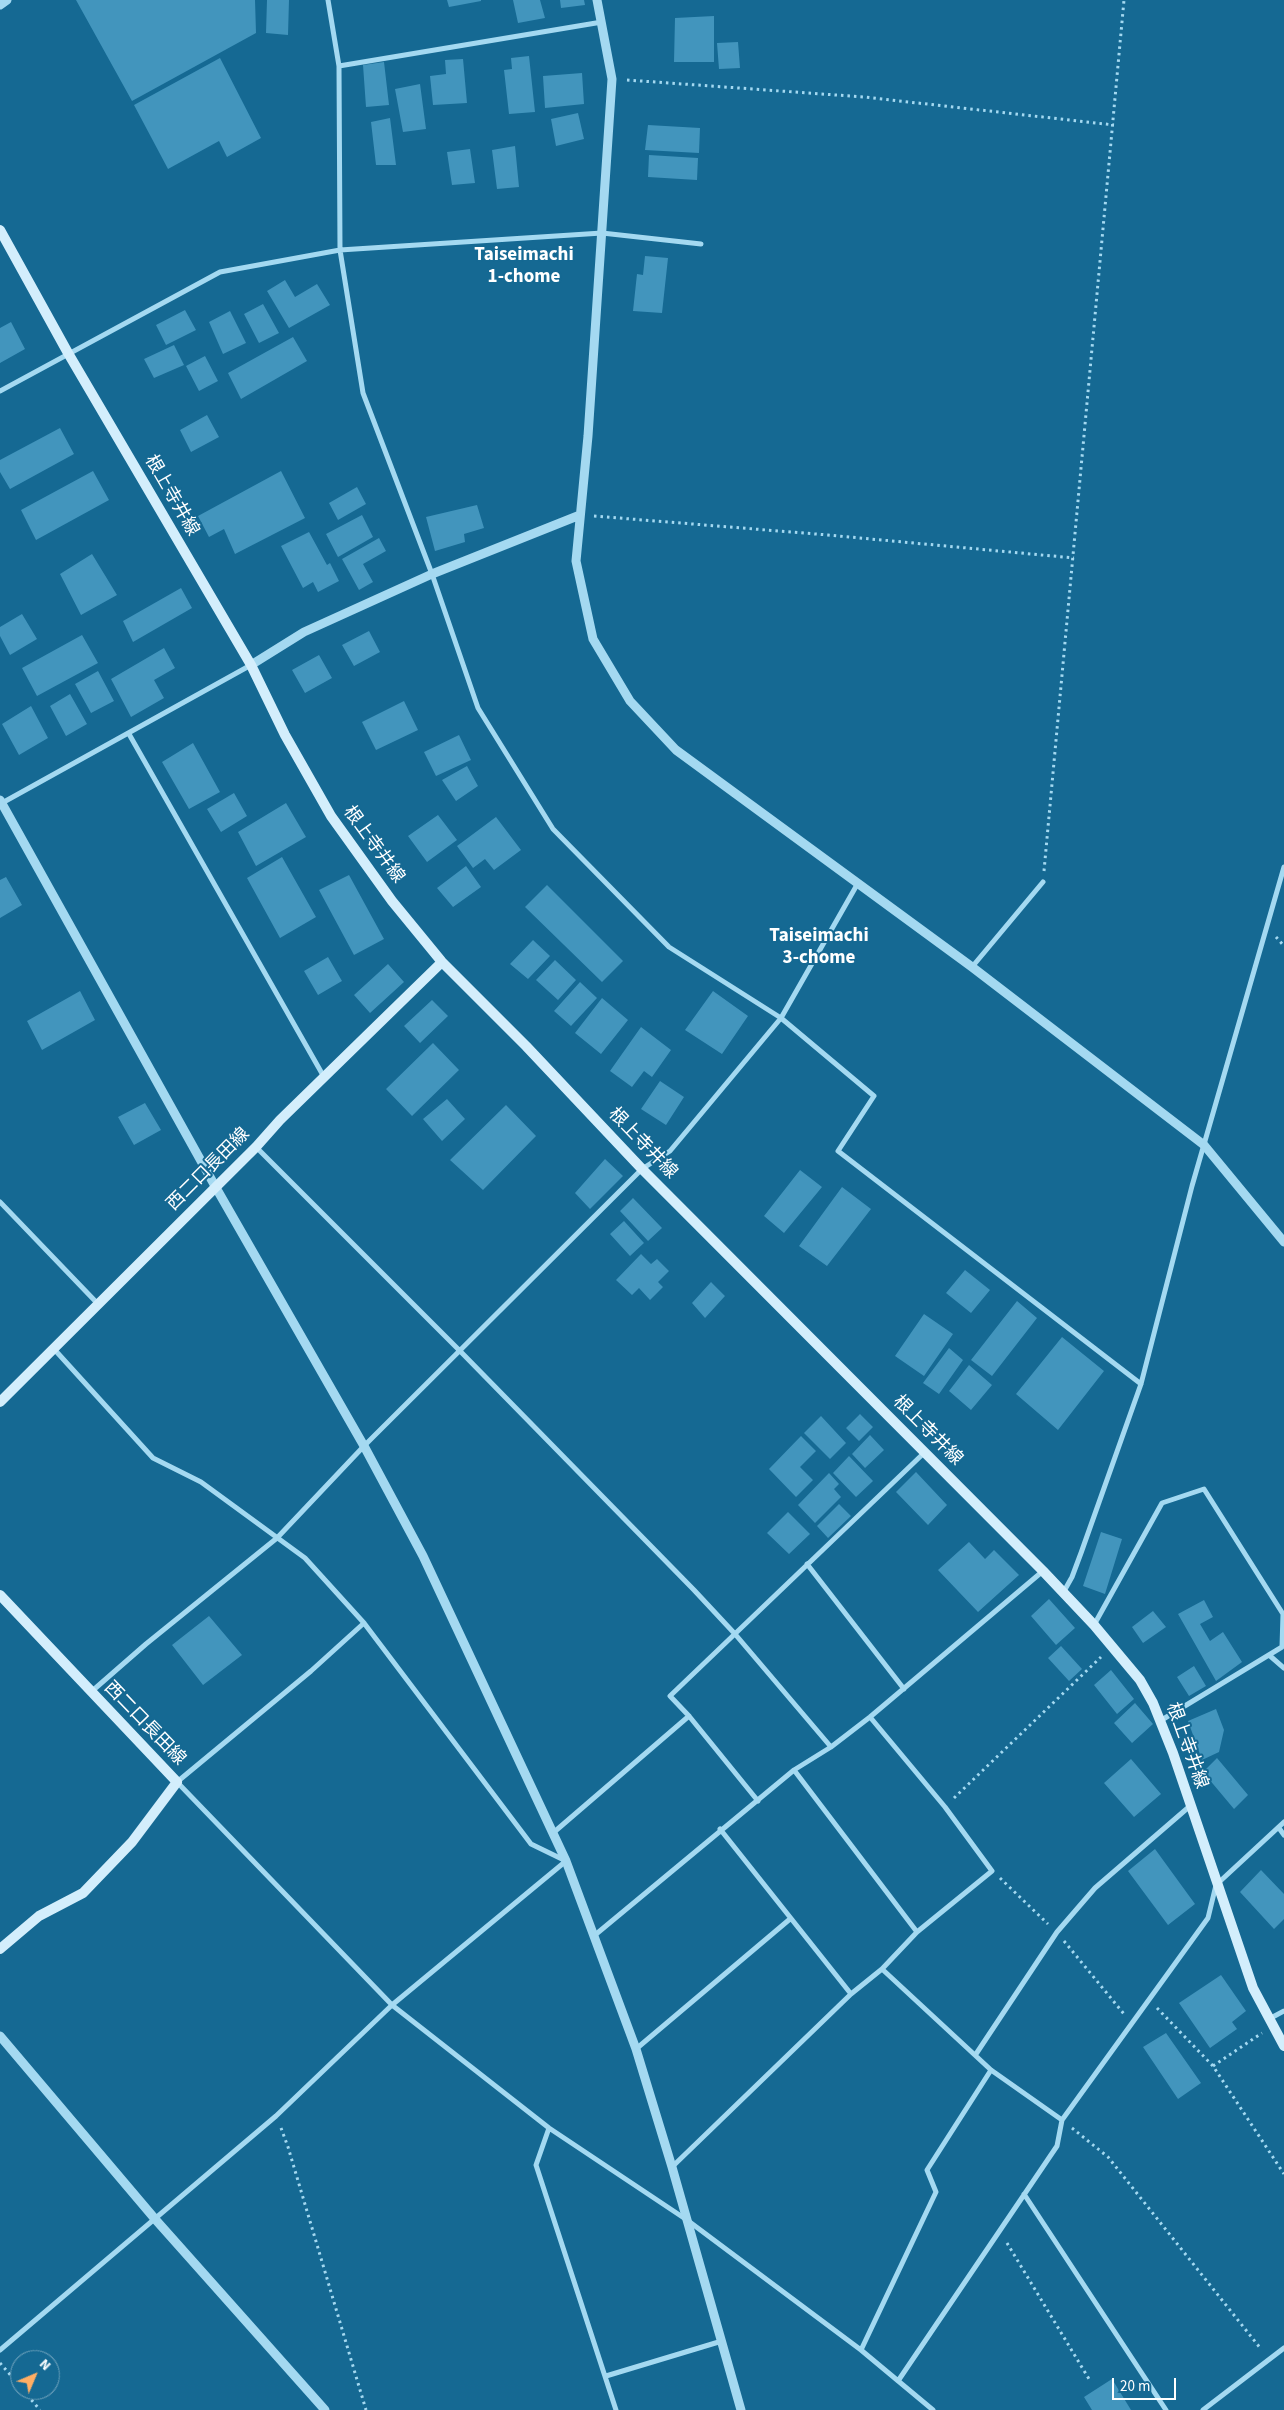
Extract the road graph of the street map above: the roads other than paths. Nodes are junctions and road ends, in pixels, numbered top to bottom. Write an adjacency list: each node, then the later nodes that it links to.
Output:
1 (7, 0): 4 (street)
2 (328, 0): 6 (street)
3 (597, 0): 5 (street)
4 (0, 5)
5 (602, 22): 6 (street); 8 (street)
6 (339, 66): 10 (street)
7 (0, 230): 11 (main road, 根上寺井線)
8 (602, 232): 9 (street); 10 (street); 13 (street)
9 (700, 244)
10 (340, 250): 11 (street); 14 (street)
11 (68, 353): 12 (street); 15 (main road, 根上寺井線)
12 (0, 391)
13 (580, 515): 14 (street); 20 (street)
14 (432, 574): 15 (street); 23 (street)
15 (251, 665): 16 (street); 21 (main road, 根上寺井線)
16 (129, 734): 17 (street); 24 (street)
17 (1, 802): 28 (street)
18 (1284, 867): 25 (street)
19 (1043, 882): 22 (street)
20 (858, 883): 22 (street); 23 (street)
21 (442, 962): 24 (main road, 西二口長田線); 27 (main road, 根上寺井線)
22 (972, 967): 25 (street)
23 (781, 1018): 27 (street); 34 (street)
24 (324, 1077): 26 (main road, 西二口長田線)
25 (1204, 1145): 30 (street); 34 (street)
26 (256, 1147): 28 (main road, 西二口長田線); 33 (street)
27 (642, 1169): 33 (street); 37 (main road, 根上寺井線)
28 (215, 1186): 31 (main road, 西二口長田線); 36 (street)
29 (0, 1202): 31 (street)
30 (1284, 1242)
31 (98, 1304): 32 (main road, 西二口長田線)
32 (54, 1348): 35 (main road, 西二口長田線); 38 (street)
33 (461, 1352): 36 (street); 45 (street)
34 (1140, 1384): 41 (street)
35 (0, 1402)
36 (364, 1446): 38 (street); 61 (street)
37 (925, 1452): 39 (street); 40 (main road, 根上寺井線)
38 (277, 1538): 43 (street); 49 (street)
39 (807, 1564): 45 (street); 48 (street)
40 (1043, 1571): 41 (main road, 根上寺井線); 48 (street)
41 (1063, 1593): 44 (main road, 根上寺井線)
42 (2, 1601): 49 (main road, 西二口長田線)
43 (364, 1624): 55 (street); 63 (street)
44 (1094, 1625): 46 (street); 52 (main road, 根上寺井線)
45 (735, 1634): 50 (street); 53 (street)
46 (1269, 1655): 47 (street); 52 (street)
47 (1284, 1668)
48 (904, 1689): 51 (street)
49 (91, 1692): 55 (main road, 西二口長田線)
50 (689, 1716): 56 (street); 61 (street)
51 (870, 1717): 53 (street); 66 (street)
52 (1160, 1721): 57 (main road, 根上寺井線)
53 (831, 1746): 54 (street)
54 (794, 1770): 56 (street); 66 (street)
55 (177, 1782): 68 (main road, 西二口長田線); 71 (street)
56 (758, 1801): 60 (street)
57 (1190, 1806): 64 (main road, 根上寺井線); 77 (street)
58 (1284, 1822): 59 (street)
59 (1279, 1828): 62 (street); 64 (street)
60 (720, 1829): 65 (street); 67 (street)
61 (553, 1833): 63 (street)
62 (1284, 1835)
63 (566, 1861): 67 (street); 71 (street)
64 (1216, 1885): 73 (main road, 根上寺井線); 79 (street)
65 (790, 1918): 70 (street); 76 (street)
66 (917, 1932): 69 (street)
67 (595, 1935): 76 (street)
68 (0, 1949)
69 (882, 1969): 70 (street); 77 (street)
70 (851, 1994): 81 (street)
71 (392, 2005): 80 (street); 83 (street)
72 (1284, 2011): 73 (street)
73 (1271, 2022): 75 (main road, 根上寺井線)
74 (0, 2036): 83 (street)
75 (1284, 2046)
76 (636, 2049): 81 (street)
77 (976, 2054): 78 (street)
78 (991, 2070): 79 (street); 88 (street)
79 (1062, 2120): 82 (street)
80 (549, 2128): 84 (street); 89 (street)
81 (672, 2167): 84 (street)
82 (1024, 2194): 90 (street); 95 (street)
83 (155, 2219): 87 (street); 91 (street)
84 (687, 2220): 85 (street); 88 (street)
85 (722, 2340): 89 (street); 93 (street)
86 (1284, 2349): 96 (street)
87 (0, 2350)
88 (861, 2350): 90 (street)
89 (606, 2376): 92 (street)
90 (898, 2381): 94 (street)
91 (326, 2410)
92 (616, 2410)
93 (741, 2410)
94 (933, 2410)
95 (1166, 2410)
96 (1204, 2410)

